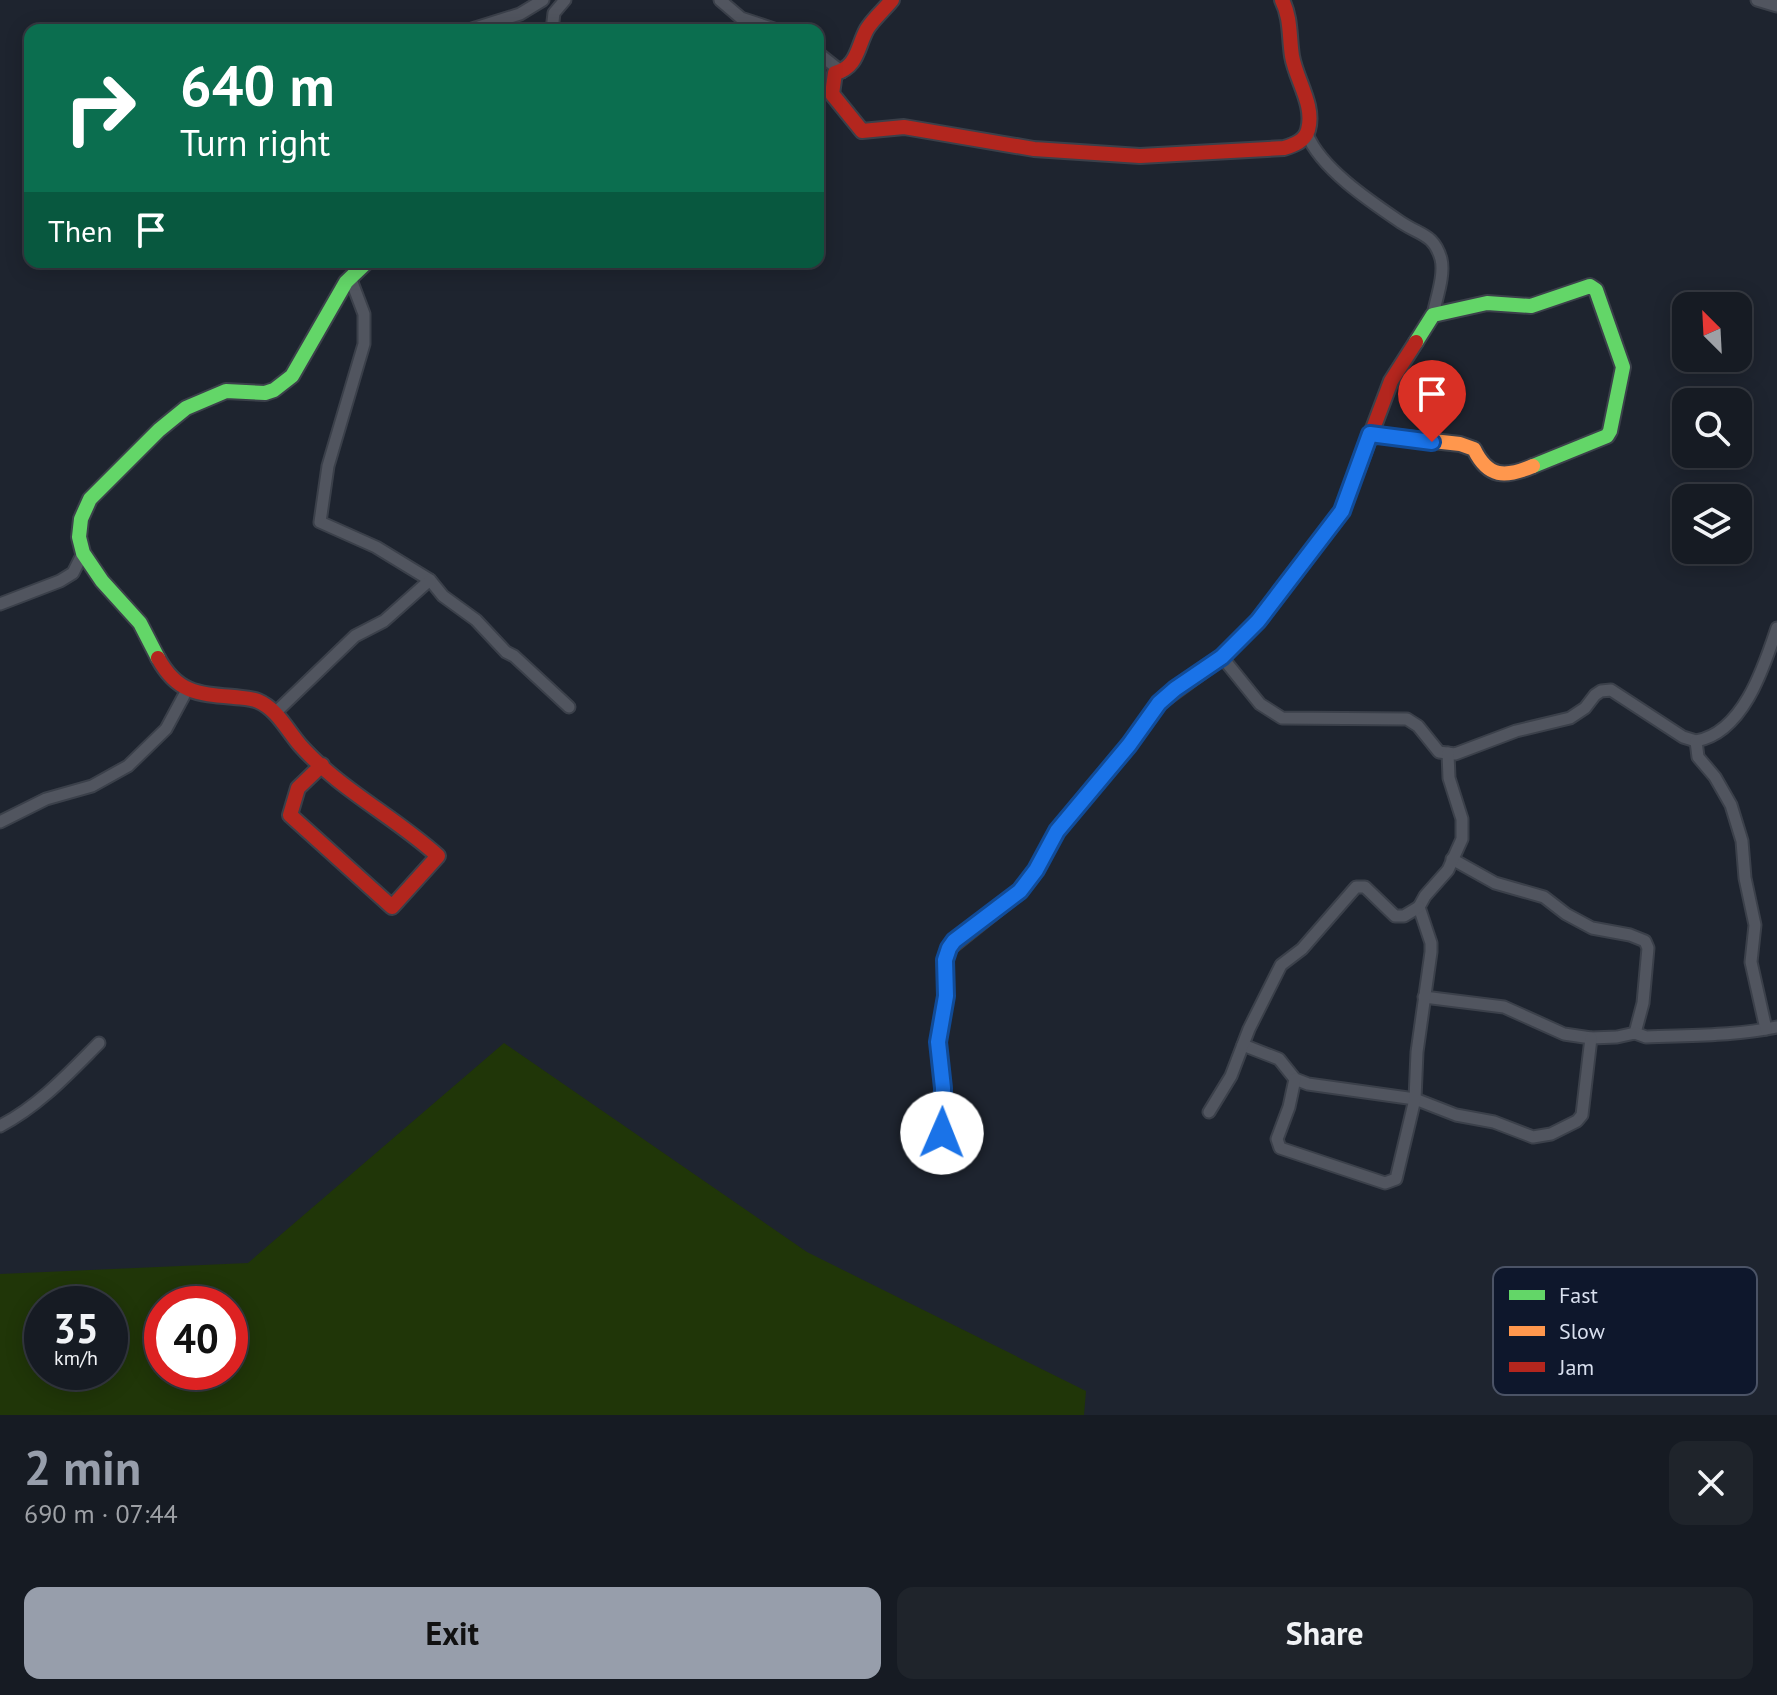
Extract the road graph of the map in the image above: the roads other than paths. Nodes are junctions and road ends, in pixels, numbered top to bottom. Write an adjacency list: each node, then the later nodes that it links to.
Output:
1 (543, 0): 8 (street)
2 (565, 0): 9 (street)
3 (720, 0): 10 (street)
4 (892, 0): 12 (street)
5 (1282, 0): 13 (street)
6 (1757, 0): 7 (street)
7 (1777, 6)
8 (488, 24)
9 (553, 24)
10 (759, 24)
11 (824, 58): 12 (street)
12 (842, 72): 13 (street)
13 (1307, 134): 16 (street)
14 (360, 268): 15 (street)
15 (350, 277): 18 (street); 19 (street)
16 (1433, 315): 17 (street); 17 (street)
17 (1370, 434): 22 (street)
18 (82, 555): 20 (street); 23 (street)
19 (430, 580): 24 (street); 25 (street)
20 (0, 604)
21 (1777, 628): 26 (street)
22 (1222, 657): 27 (street); 42 (street)
23 (187, 690): 25 (street); 29 (street)
24 (569, 707)
25 (275, 713): 28 (street)
26 (1696, 741): 27 (street); 33 (street)
27 (1448, 753): 30 (street)
28 (322, 765): 28 (street)
29 (0, 822)
30 (1452, 859): 31 (street); 34 (street)
31 (1419, 907): 32 (street); 37 (street)
32 (1424, 997): 35 (street); 39 (street)
33 (1772, 1028): 34 (street)
34 (1635, 1033): 35 (street)
35 (1591, 1038): 39 (street)
36 (99, 1043): 41 (street)
37 (1243, 1045): 38 (street); 40 (street)
38 (1295, 1079): 39 (street); 39 (street)
39 (1415, 1099)
40 (1209, 1112)
41 (0, 1126)
42 (942, 1133)

